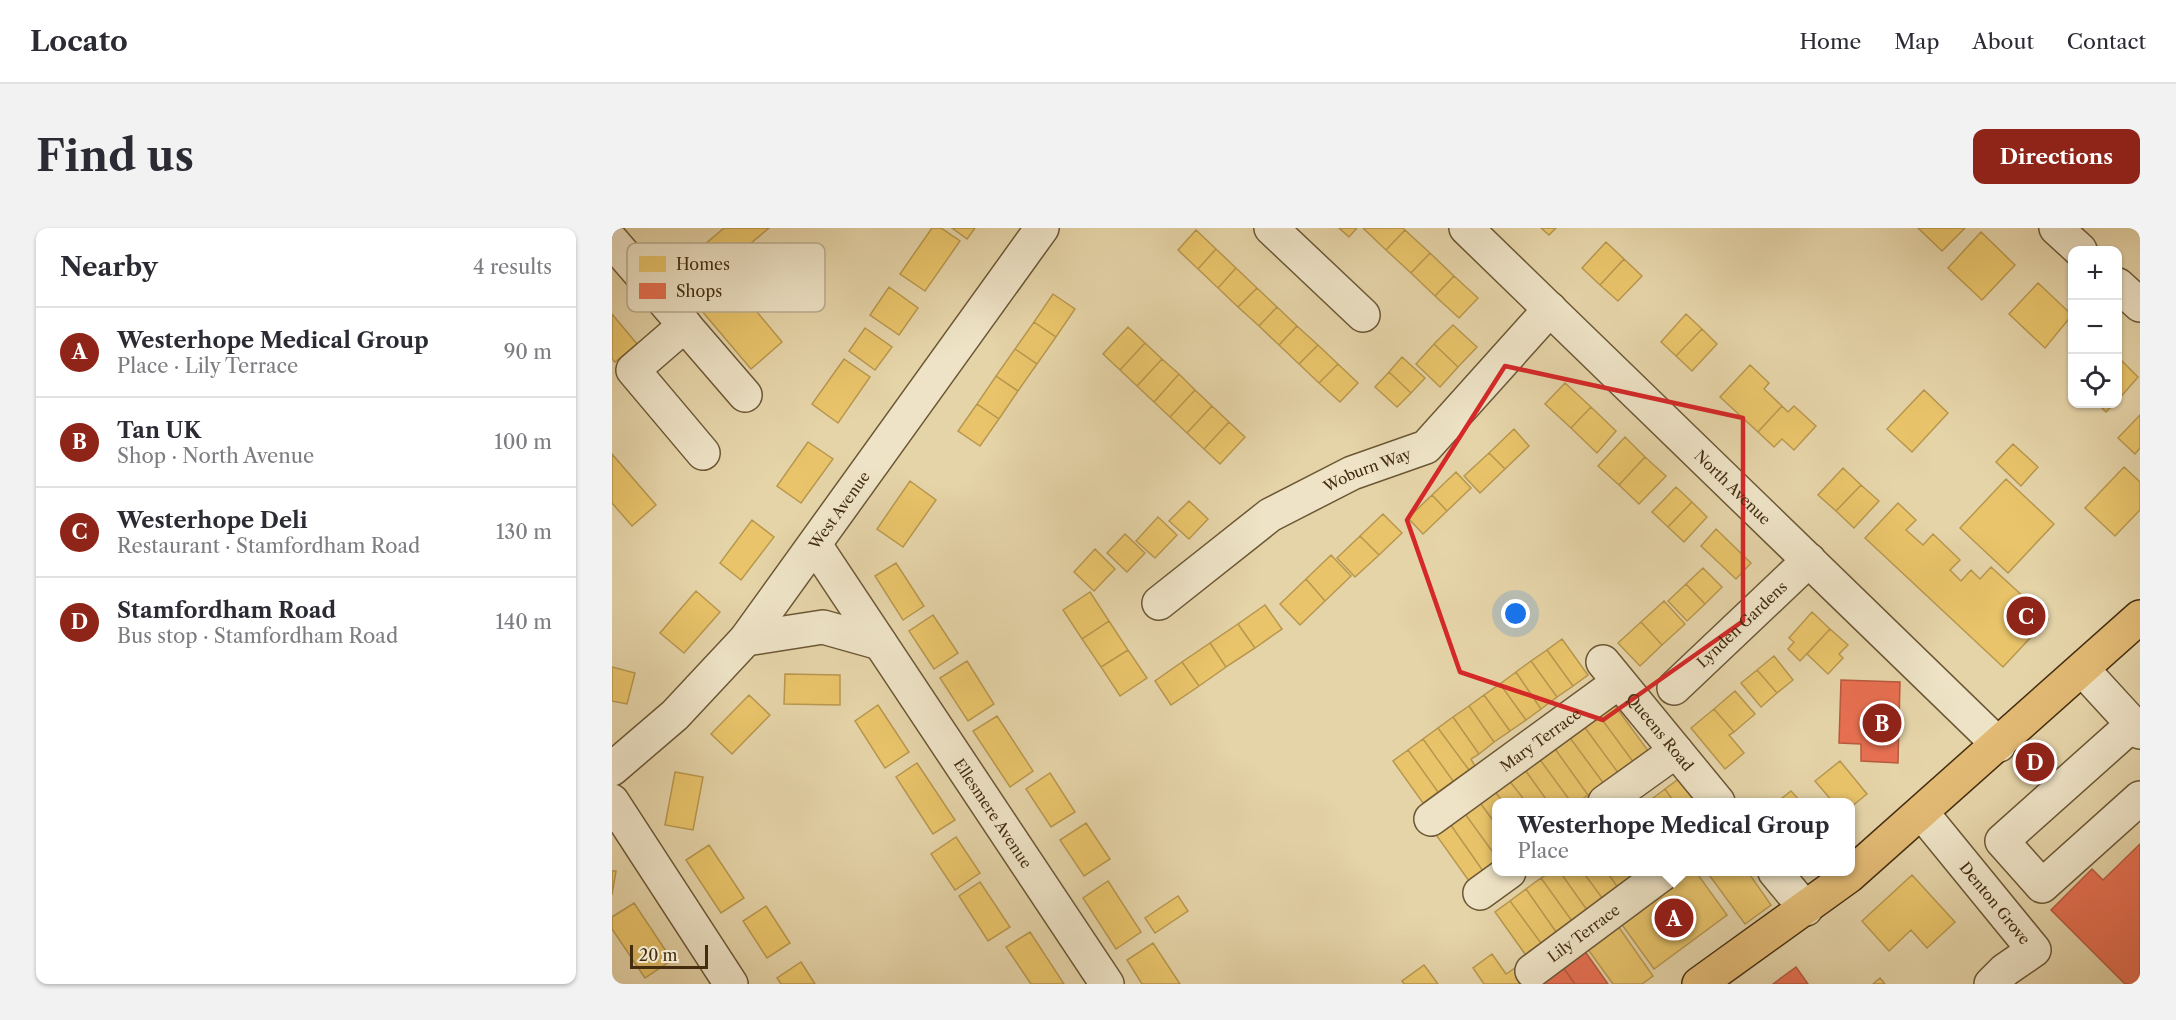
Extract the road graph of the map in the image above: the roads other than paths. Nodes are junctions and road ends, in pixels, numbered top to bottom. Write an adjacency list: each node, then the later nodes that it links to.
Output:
1 (627, 228): 6 (street)
2 (1042, 228): 17 (street, West Avenue)
3 (1271, 228): 13 (street)
4 (1466, 228): 11 (street, North Avenue)
5 (2056, 228): 7 (street)
6 (612, 241): 8 (street)
7 (2076, 246)
8 (627, 258)
9 (2122, 289): 10 (street)
10 (2140, 305)
11 (1550, 309): 18 (street, North Avenue); 19 (street, Woburn Way)
12 (674, 312): 14 (street)
13 (1363, 315)
14 (685, 325): 15 (street); 16 (street)
15 (745, 395)
16 (703, 453)
17 (815, 545): 21 (street, West Avenue); 22 (street, Ellesmere Avenue)
18 (1809, 560): 26 (street, Lynden Gardens); 28 (street, North Avenue)
19 (1158, 603)
20 (2140, 617): 25 (main road)
21 (746, 639): 22 (street); 30 (street, West Avenue)
22 (880, 643): 46 (street, Ellesmere Avenue)
23 (2140, 646): 25 (main road)
24 (1611, 672): 29 (street, Queens Road); 36 (street, Mary Terrace)
25 (2089, 677): 27 (street); 28 (main road); 35 (main road)
26 (1674, 688)
27 (2136, 728): 33 (street)
28 (1999, 745): 35 (main road)
29 (1676, 751): 31 (street); 32 (street, Queens Road)
30 (612, 769)
31 (1611, 798)
32 (1715, 798)
33 (2140, 798)
34 (612, 801): 45 (street)
35 (1926, 818): 37 (main road); 48 (main road); 49 (street, Denton Grove)
36 (1431, 819)
37 (1855, 872)
38 (1503, 876): 42 (street)
39 (1660, 876): 44 (street, Lily Terrace)
40 (1778, 876): 43 (street)
41 (1850, 876): 43 (main road)
42 (1480, 893)
43 (1806, 909): 47 (main road)
44 (1532, 971)
45 (731, 984)
46 (1107, 984)
47 (1699, 984)
48 (1727, 984)
49 (1992, 984)

